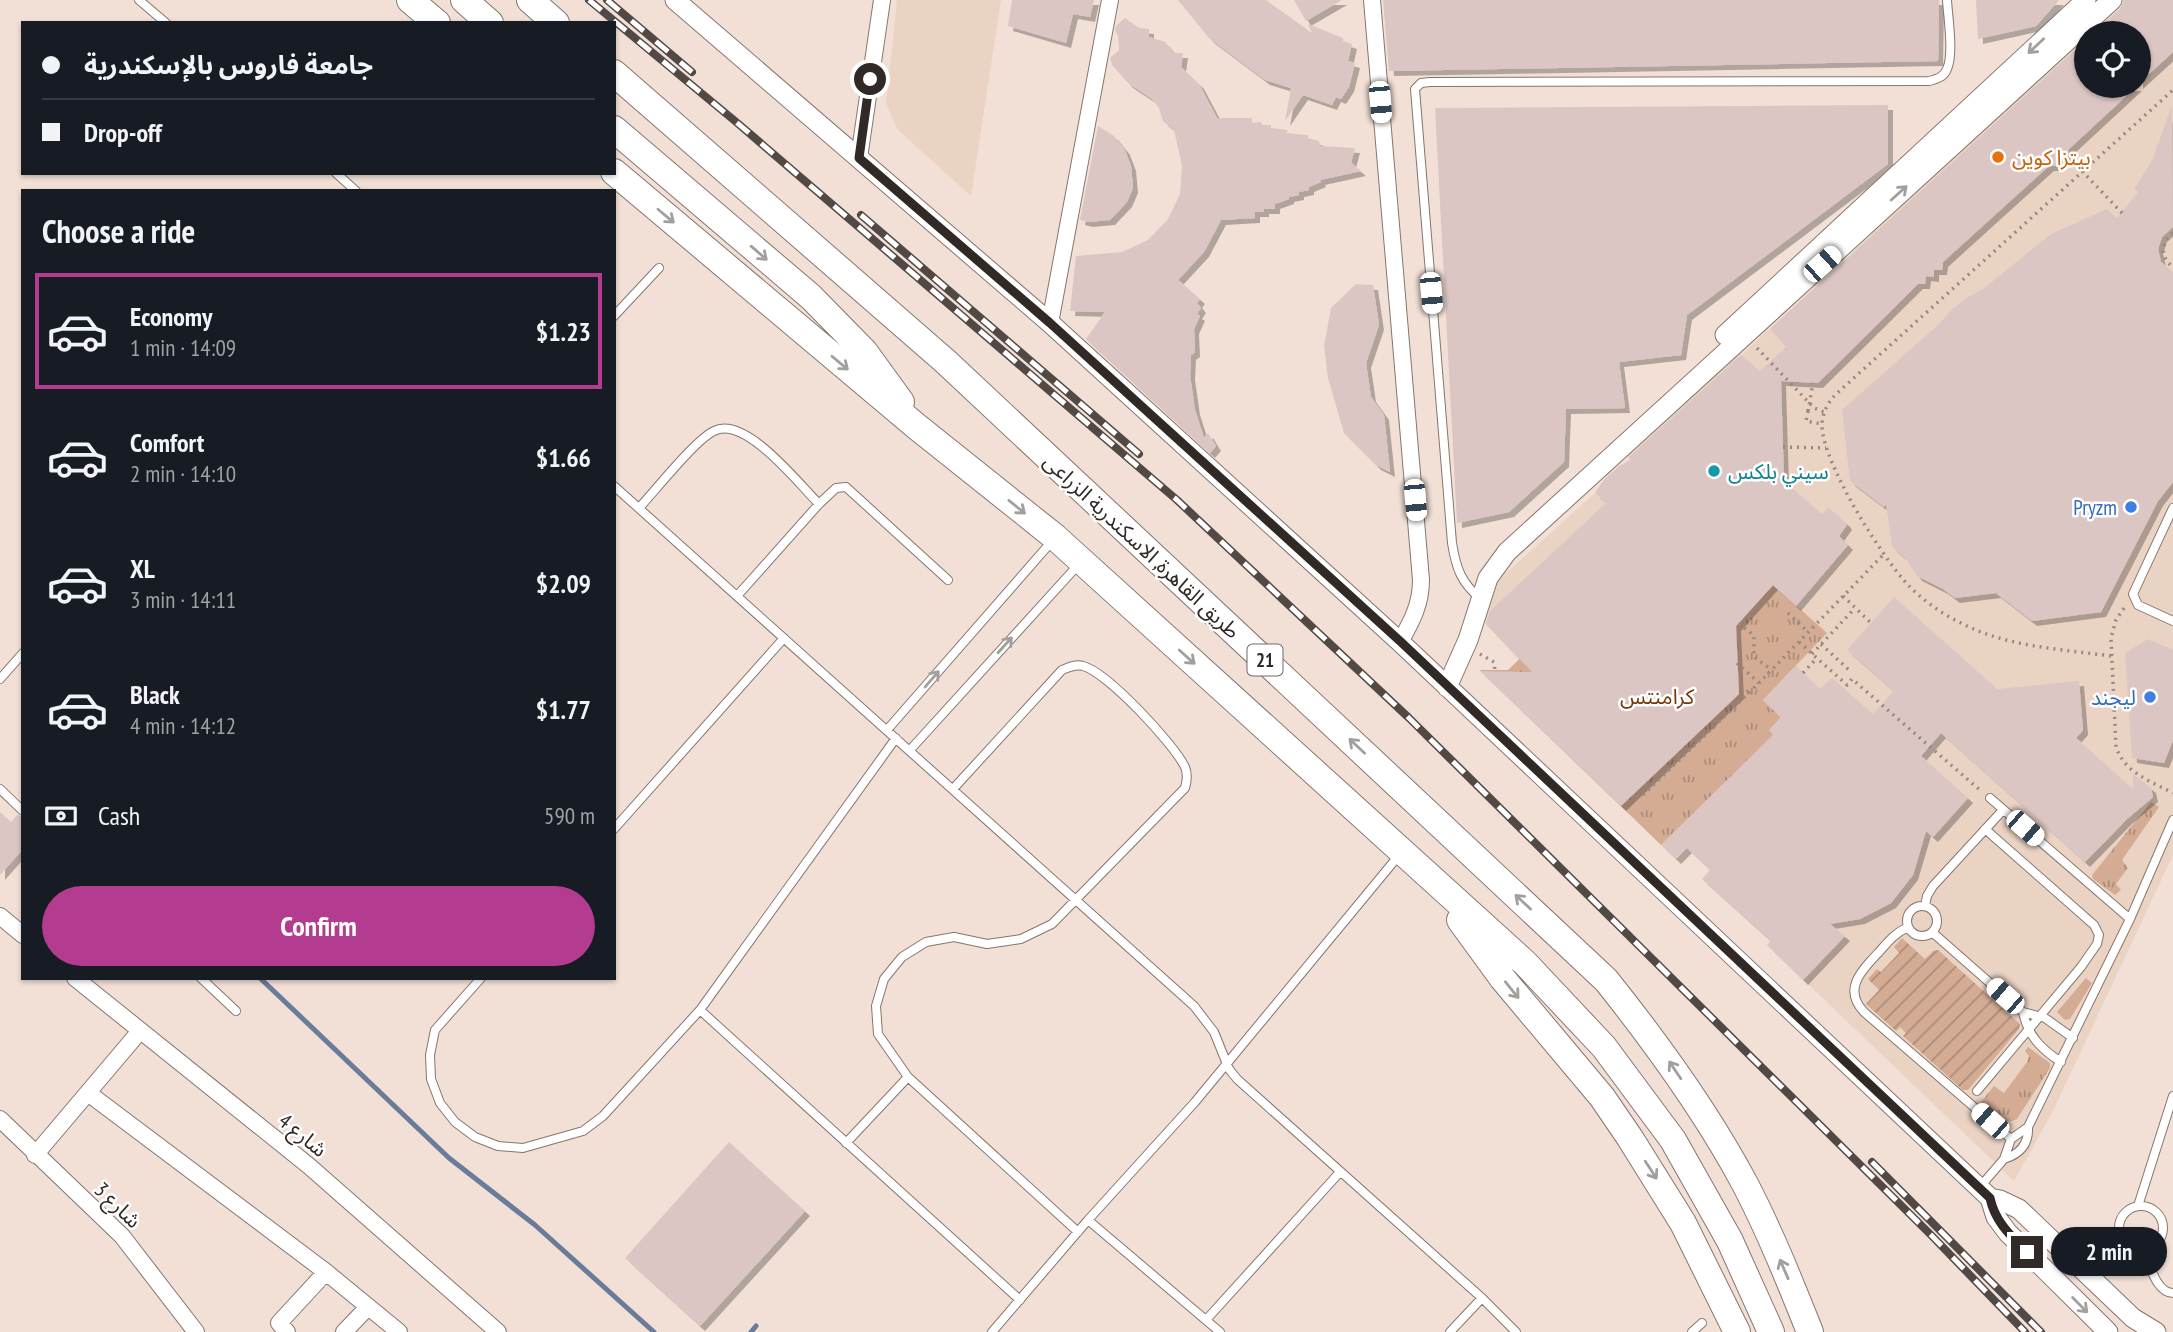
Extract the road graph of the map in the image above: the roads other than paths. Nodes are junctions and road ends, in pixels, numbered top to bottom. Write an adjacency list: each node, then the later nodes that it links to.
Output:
1 (139, 0): 12 (lane)
2 (410, 0): 14 (highway)
3 (464, 0): 15 (highway)
4 (530, 0): 16 (highway)
5 (675, 0): 19 (street)
6 (882, 0): 19 (street)
7 (1110, 0): 25 (street)
8 (1371, 0): 39 (street)
9 (1947, 0): 35 (lane)
10 (2086, 0): 26 (street, one-way to 26)
11 (2112, 0): 26 (street, one-way to 11)
12 (151, 3): 13 (lane)
13 (164, 21)
14 (435, 21)
15 (488, 21)
16 (554, 21)
17 (616, 75): 112 (highway, طريق القاهرة, الاسكندرية الزراعى / 21, one-way to 17)
18 (616, 131): 27 (highway, one-way to 27)
19 (859, 158): 25 (street)
20 (616, 174): 27 (highway, 21, one-way to 27)
21 (338, 175): 22 (lane)
22 (354, 189)
23 (659, 268): 24 (lane)
24 (616, 314)
25 (1050, 323): 39 (street)
26 (1735, 334): 35 (street)
27 (916, 426): 32 (highway, 21, one-way to 32)
28 (616, 488): 30 (lane)
29 (819, 504): 30 (lane); 34 (lane); 36 (lane)
30 (639, 508): 36 (lane)
31 (2173, 508): 37 (lane)
32 (1055, 537): 33 (highway, 21); 43 (lane, one-way to 32)
33 (1082, 561): 45 (lane, one-way to 33); 54 (highway, 21, one-way to 54)
34 (948, 580)
35 (1475, 595): 42 (street)
36 (737, 596): 38 (lane)
37 (2173, 621)
38 (784, 638): 43 (lane); 52 (lane)
39 (1401, 642): 42 (street)
40 (21, 655): 41 (lane)
41 (0, 679)
42 (1442, 682): 86 (street)
43 (887, 730): 44 (lane)
44 (896, 738): 45 (lane); 66 (lane)
45 (910, 750): 47 (lane)
46 (0, 789): 49 (lane)
47 (953, 789): 56 (lane); 56 (lane)
48 (1990, 798): 50 (lane)
49 (21, 809)
50 (2003, 810): 53 (lane); 59 (lane)
51 (2173, 820): 59 (lane)
52 (616, 827)
53 (1985, 829): 57 (lane); 69 (lane)
54 (1402, 852): 55 (highway, 21); 73 (lane)
55 (1429, 876): 110 (highway, one-way to 110); 111 (highway, 21)
56 (1077, 900): 73 (lane); 75 (lane)
57 (1925, 905): 60 (lane); 61 (lane)
58 (0, 916): 62 (street)
59 (2130, 919): 72 (lane)
60 (1908, 928): 61 (lane); 81 (lane)
61 (1933, 932): 68 (lane)
62 (21, 933)
63 (77, 980): 71 (street, شارع 4)
64 (203, 980): 67 (lane)
65 (479, 980): 66 (lane)
66 (700, 1010): 82 (lane)
67 (236, 1011)
68 (2023, 1012): 69 (lane); 70 (lane)
69 (2040, 1015): 70 (lane); 72 (lane)
70 (2028, 1030): 74 (lane); 76 (lane)
71 (140, 1031): 77 (street); 104 (street, شارع 4)
72 (2073, 1038): 74 (lane)
73 (1226, 1062): 85 (lane); 88 (lane)
74 (2061, 1062): 80 (lane)
75 (908, 1077): 82 (lane); 89 (lane)
76 (1977, 1091)
77 (88, 1093): 83 (street); 93 (street)
78 (2173, 1096): 87 (lane)
79 (0, 1119): 83 (street, شارع 3)
80 (2028, 1127): 81 (lane); 84 (lane)
81 (2011, 1139): 84 (lane)
82 (846, 1143): 96 (lane)
83 (35, 1155): 101 (street, شارع 3)
84 (2004, 1159): 86 (lane)
85 (1340, 1172): 95 (lane); 98 (lane)
86 (1984, 1193): 91 (street); 92 (street)
87 (2138, 1206): 90 (lane); 90 (lane)
88 (1088, 1220): 89 (lane); 98 (lane)
89 (1078, 1232): 96 (lane)
90 (2143, 1251): 94 (lane)
91 (2066, 1254): 92 (street); 114 (street)
92 (2047, 1271): 113 (street, one-way to 113)
93 (326, 1272): 97 (street); 100 (street)
94 (2173, 1293)
95 (1482, 1298): 107 (lane); 108 (lane)
96 (1020, 1300): 105 (lane)
97 (368, 1307): 102 (street); 103 (street)
98 (1206, 1320): 106 (lane)
99 (1702, 1323): 109 (lane)
100 (283, 1331)
101 (196, 1332)
102 (344, 1332)
103 (399, 1332)
104 (498, 1332)
105 (992, 1332)
106 (1220, 1332)
107 (1450, 1332)
108 (1516, 1332)
109 (1692, 1332)
110 (1737, 1332)
111 (1771, 1332)
112 (1810, 1332)
113 (2108, 1332)
114 (2156, 1332)

